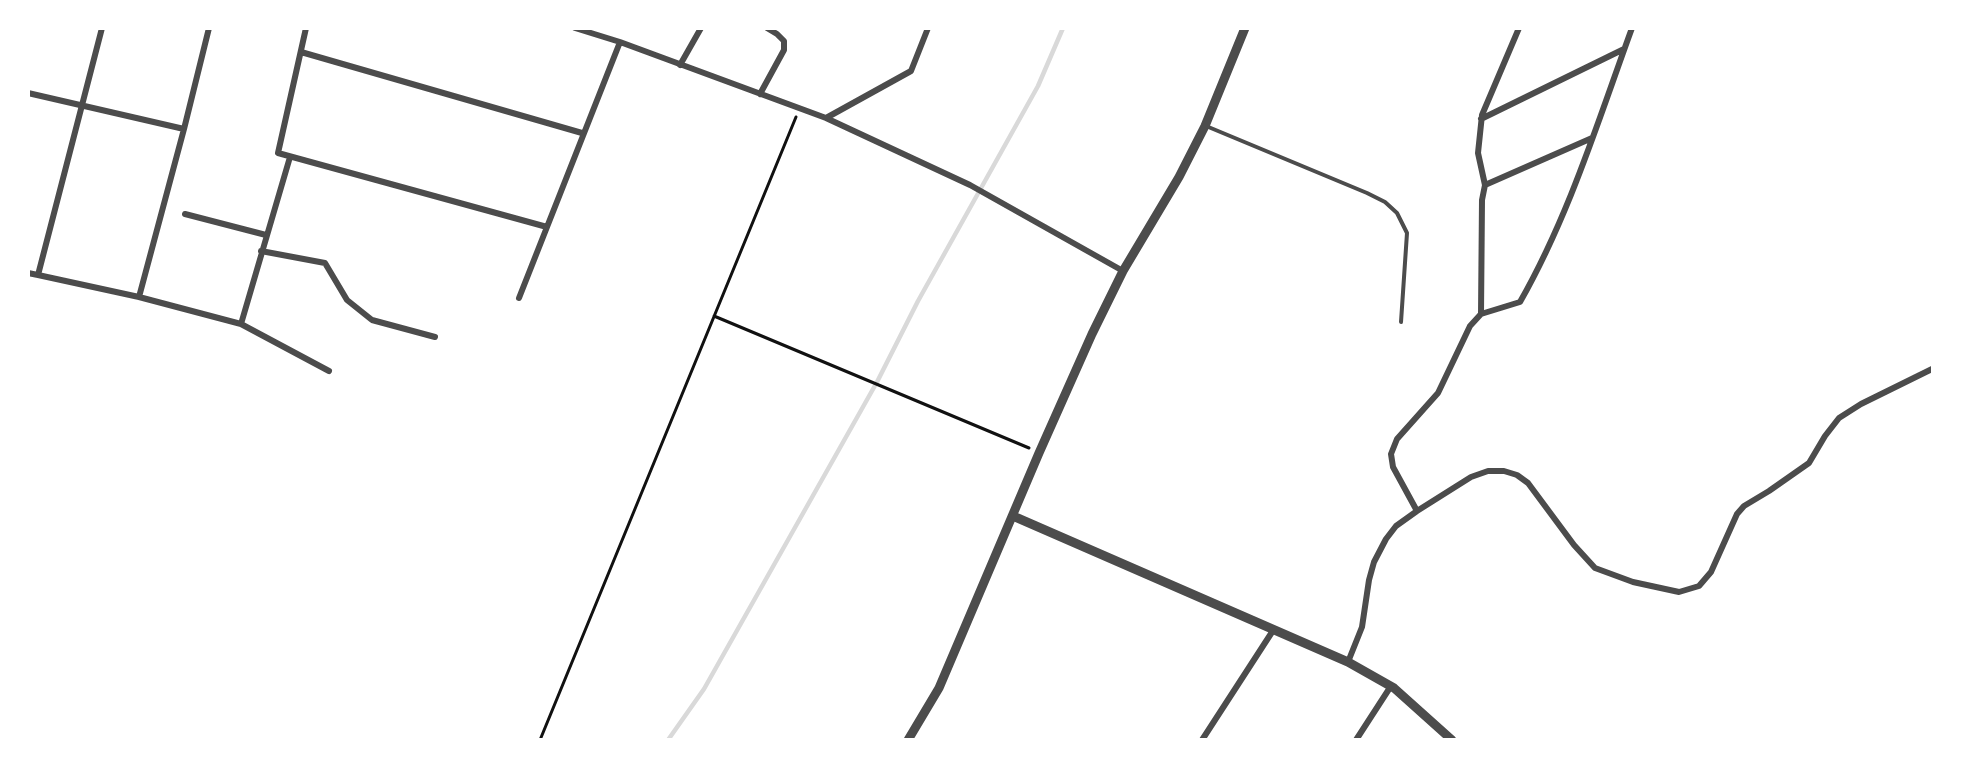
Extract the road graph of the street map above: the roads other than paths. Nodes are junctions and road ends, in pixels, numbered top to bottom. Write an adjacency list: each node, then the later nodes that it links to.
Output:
1 (102, 28): 17 (street)
2 (209, 28): 21 (street)
3 (306, 28): 13 (street)
4 (575, 28): 11 (street)
5 (701, 28): 14 (street)
6 (767, 28): 16 (street)
7 (928, 28): 18 (street)
8 (1245, 28): 20 (street)
9 (1519, 28): 19 (street)
10 (1632, 28): 12 (street)
11 (620, 42): 14 (street); 22 (street)
12 (1624, 49): 19 (street); 23 (street)
13 (301, 52): 22 (street); 24 (street)
14 (680, 65): 16 (street)
15 (28, 93): 17 (street)
16 (760, 94): 18 (street)
17 (82, 105): 21 (street); 32 (street)
18 (826, 118): 30 (street)
19 (1481, 119): 25 (street)
20 (1205, 126): 30 (street); 36 (lane)
21 (184, 129): 33 (street)
22 (582, 133): 27 (street)
23 (1592, 138): 25 (street); 35 (street)
24 (290, 157): 27 (street); 28 (street)
25 (1485, 185): 35 (street)
26 (185, 214): 28 (street)
27 (547, 227): 34 (street)
28 (266, 235): 29 (street)
29 (261, 251): 37 (street); 38 (street)
30 (1123, 271): 42 (street)
31 (28, 273): 32 (street)
32 (38, 275): 33 (street)
33 (139, 297): 37 (street)
34 (519, 298)
35 (1482, 314): 41 (street)
36 (1401, 322)
37 (241, 324): 40 (street)
38 (435, 337)
39 (1932, 369): 41 (street)
40 (329, 371)
41 (1417, 510): 44 (street)
42 (1013, 516): 43 (street); 47 (street)
43 (1274, 629): 44 (street); 48 (street)
44 (1348, 662): 45 (street)
45 (1391, 686): 46 (street); 49 (street)
46 (1441, 736): 50 (street)
47 (908, 740)
48 (1202, 740)
49 (1356, 740)
50 (1452, 740)

